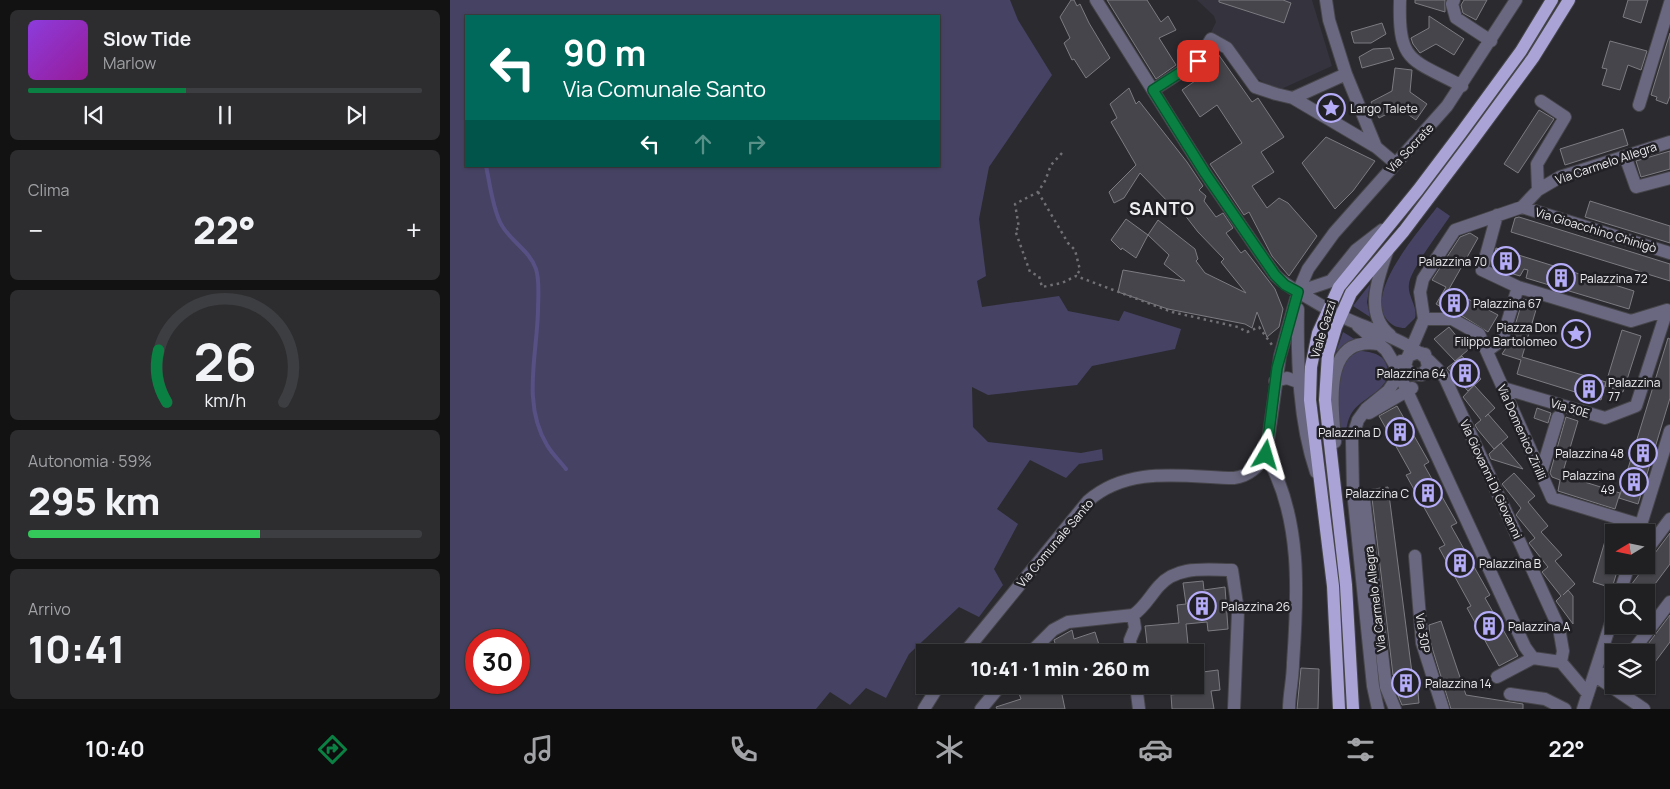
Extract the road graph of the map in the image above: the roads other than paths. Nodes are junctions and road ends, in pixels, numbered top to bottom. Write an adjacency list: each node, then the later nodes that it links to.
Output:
1 (1096, 0): 12 (street)
2 (1326, 0): 10 (street)
3 (1400, 0): 11 (street)
4 (1454, 0): 9 (street)
5 (1516, 0): 9 (street, Via Socrate)
6 (1552, 0): 24 (main road, Viale Gazzi)
7 (1569, 0): 25 (main road, Viale Gazzi)
8 (1670, 3): 15 (street)
9 (1491, 41): 11 (street, Via Socrate)
10 (1344, 68): 13 (street); 17 (street)
11 (1462, 86): 19 (street, Via Socrate)
12 (1153, 90): 13 (street); 28 (street)
13 (1293, 98): 17 (street)
14 (1541, 101): 21 (street)
15 (1639, 105)
16 (1670, 142): 18 (street, Via Carmelo Allegra)
17 (1376, 147): 19 (street)
18 (1625, 156): 20 (street); 21 (street, Via Carmelo Allegra)
19 (1395, 163): 28 (street, Via Socrate)
20 (1670, 178)
21 (1538, 190): 22 (street, Via Carmelo Allegra)
22 (1522, 207): 23 (street, Via Carmelo Allegra); 26 (street, Via Gioacchino Chinigò)
23 (1497, 215): 27 (street); 33 (street, Via Carmelo Allegra)
24 (1389, 225): 28 (street); 29 (main road, Viale Gazzi)
25 (1387, 250): 31 (main road, Viale Gazzi); 34 (street)
26 (1670, 253)
27 (1518, 287): 30 (street); 36 (street)
28 (1298, 292): 29 (street); 39 (street); 40 (street)
29 (1328, 308): 31 (street); 49 (main road, Viale Gazzi)
30 (1668, 310): 41 (street, Via 30E)
31 (1340, 315): 32 (street); 51 (main road, Viale Gazzi)
32 (1354, 322): 34 (street); 35 (street)
33 (1422, 324): 34 (street, Via Domenico Zirilli); 36 (street, Via Domenico Zirilli); 37 (street)
34 (1389, 335): 37 (street)
35 (1382, 347): 37 (street); 51 (street)
36 (1487, 351): 41 (street, Via Domenico Zirilli)
37 (1412, 359): 38 (street); 38 (street); 42 (street); 44 (street); 65 (street, Via Giovanni Di Giovanni)
38 (1422, 375): 42 (street)
39 (1275, 381): 40 (street); 47 (street)
40 (1301, 384): 49 (street)
41 (1503, 388): 48 (street, Via Domenico Zirilli)
42 (1407, 393): 44 (street); 64 (street)
43 (1558, 417): 48 (street)
44 (1358, 420): 50 (street, Via Carmelo Allegra)
45 (1670, 431): 46 (street)
46 (1666, 449): 54 (street)
47 (1266, 455): 60 (street, Via Comunale Santo); 78 (street)
48 (1541, 473): 53 (street, Via Domenico Zirilli)
49 (1318, 479): 79 (main road, Viale Gazzi)
50 (1353, 491): 81 (street, Via Carmelo Allegra); 82 (street, Via Carmelo Allegra)
51 (1334, 492): 80 (main road, Viale Gazzi)
52 (1670, 519): 55 (street)
53 (1626, 524)
54 (1642, 524)
55 (1655, 539)
56 (1415, 556): 83 (street, Via 30P)
57 (1670, 602): 63 (street)
58 (1132, 615): 61 (street); 62 (street); 77 (street)
59 (1607, 634): 67 (street)
60 (972, 644)
61 (1039, 644)
62 (1130, 644)
63 (1638, 644)
64 (1533, 658): 65 (street); 68 (street)
65 (1561, 662): 73 (street)
66 (1605, 674): 67 (street)
67 (1594, 675): 73 (street); 86 (street)
68 (1497, 677)
69 (933, 694): 74 (street)
70 (993, 694): 75 (street)
71 (1137, 694): 76 (street)
72 (1510, 694): 84 (street)
73 (1588, 694): 85 (street)
74 (924, 709)
75 (982, 709)
76 (1139, 709)
77 (1234, 709)
78 (1289, 709)
79 (1339, 709)
80 (1353, 709)
81 (1378, 709)
82 (1395, 709)
83 (1443, 709)
84 (1565, 709)
85 (1583, 709)
86 (1644, 709)

